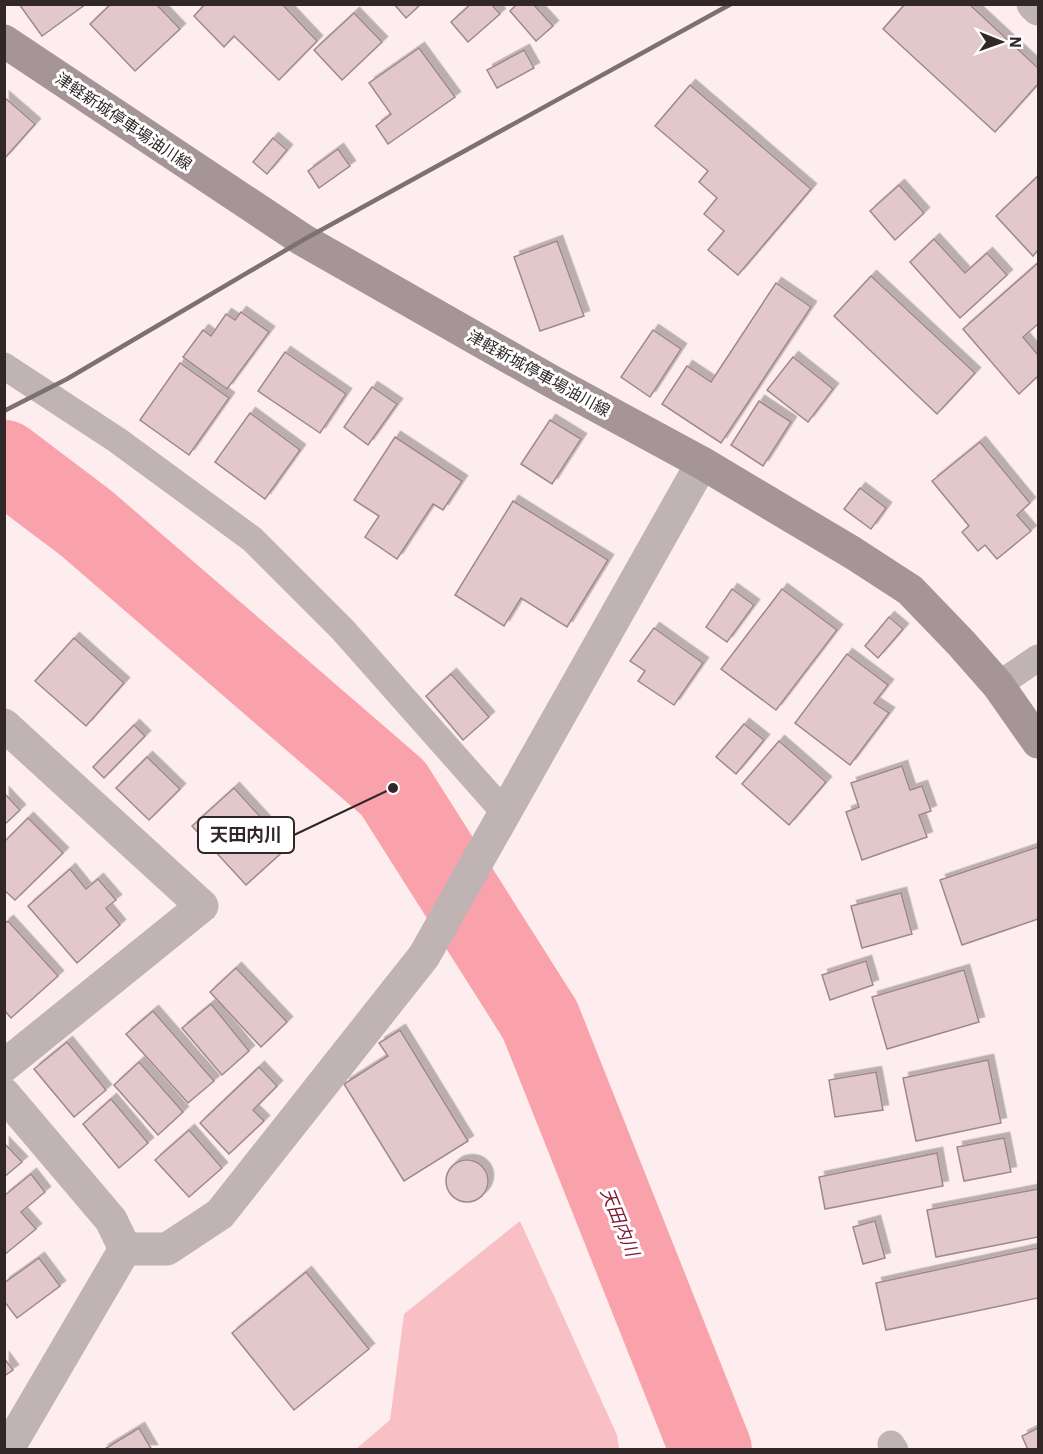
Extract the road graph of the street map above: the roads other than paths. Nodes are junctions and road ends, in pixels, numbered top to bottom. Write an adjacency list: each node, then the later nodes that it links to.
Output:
1 (1033, 4): 2 (street)
2 (1038, 9)
3 (4, 41): 5 (main road, 津軽新城停車場油川線)
4 (4, 366): 10 (lane)
5 (702, 463): 7 (main road, 津軽新城停車場油川線); 10 (street)
6 (1038, 658): 7 (lane)
7 (998, 685): 9 (main road, 津軽新城停車場油川線)
8 (4, 725): 11 (street)
9 (1038, 742)
10 (501, 821): 13 (street)
11 (4, 1066)
12 (4, 1094): 13 (street)
13 (125, 1249): 14 (street)
14 (5, 1449)

